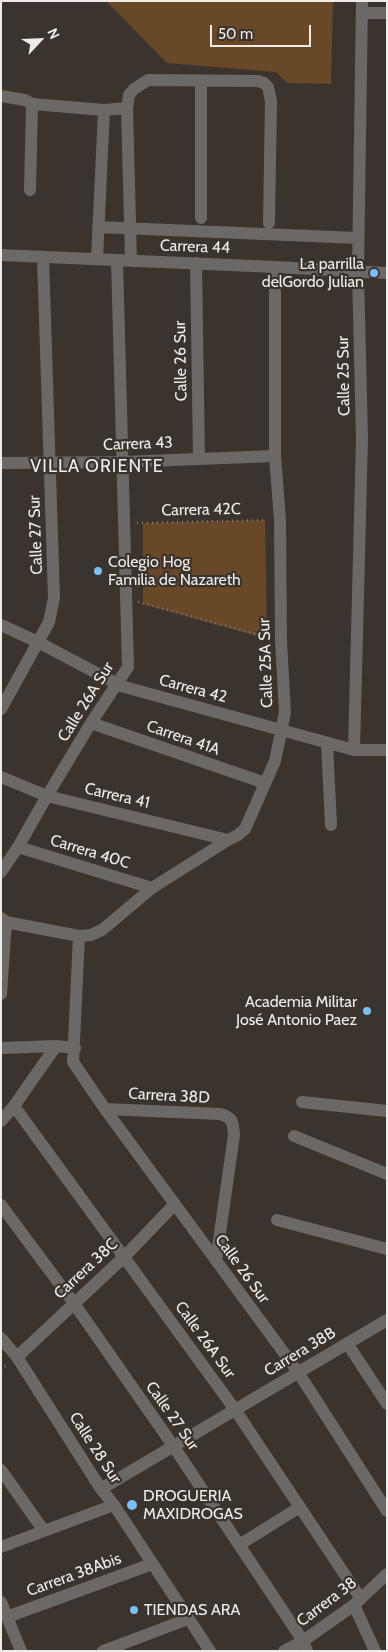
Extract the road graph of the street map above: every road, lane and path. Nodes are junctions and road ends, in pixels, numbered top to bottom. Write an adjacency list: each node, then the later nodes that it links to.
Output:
1 (362, 7): 2 (street); 13 (street, Calle 25 Sur)
2 (387, 13)
3 (201, 81): 6 (street); 9 (street); 10 (street)
4 (1, 96): 5 (street)
5 (32, 104): 7 (street); 8 (street)
6 (127, 108): 7 (street); 12 (street)
7 (104, 110): 11 (street)
8 (30, 190)
9 (201, 218)
10 (269, 223)
11 (98, 227): 12 (street); 16 (street)
12 (131, 229): 13 (street); 18 (street)
13 (358, 238): 21 (street, Calle 25 Sur)
14 (1, 255): 15 (street, Carrera 44)
15 (43, 257): 16 (street, Carrera 44); 26 (street, Calle 27 Sur)
16 (97, 259): 17 (street, Carrera 44)
17 (117, 260): 18 (street, Carrera 44); 27 (street, Calle 26A Sur)
18 (131, 261): 19 (street, Carrera 44)
19 (196, 263): 20 (street, Carrera 44); 24 (street, Calle 26 Sur)
20 (275, 266): 21 (street, Carrera 44); 23 (street, Calle 25A Sur)
21 (358, 272): 22 (street, Carrera 44); 40 (street, Calle 25 Sur)
22 (387, 273)
23 (275, 456): 24 (street, Carrera 43); 28 (street, Calle 25A Sur)
24 (199, 458): 27 (street, Carrera 43)
25 (1, 462): 26 (street, Carrera 43)
26 (50, 462): 27 (street, Carrera 43); 33 (street, Calle 27 Sur)
27 (122, 462): 29 (street, Calle 26A Sur)
28 (280, 520): 29 (path, Carrera 42C); 32 (street, Calle 25A Sur)
29 (123, 523): 30 (street, Calle 26A Sur)
30 (126, 599): 32 (path); 34 (street, Calle 26A Sur)
31 (1, 625): 33 (street, Carrera 42)
32 (281, 641): 38 (street, Calle 25A Sur)
33 (38, 642): 34 (street, Carrera 42); 35 (street, Calle 27 Sur)
34 (117, 684): 37 (street, Calle 26A Sur); 38 (street, Carrera 42)
35 (6, 687): 36 (street, Calle 27 Sur)
36 (1, 709)
37 (91, 724): 43 (street, Carrera 41A); 44 (street, Calle 26A Sur)
38 (281, 730): 39 (street, Carrera 42); 43 (street, Calle 25A Sur)
39 (327, 743): 40 (street, Carrera 42); 45 (street)
40 (354, 750): 41 (street, Carrera 42)
41 (387, 750)
42 (1, 777): 44 (street, Carrera 41)
43 (265, 783): 46 (street, Calle 25A Sur)
44 (47, 796): 46 (street, Carrera 41); 47 (street, Calle 26A Sur)
45 (331, 825)
46 (228, 840): 49 (street, Calle 25A Sur)
47 (18, 847): 48 (street, Calle 26A Sur); 49 (street, Carrera 40C)
48 (1, 872)
49 (152, 888): 51 (street, Calle 25A Sur)
50 (4, 920): 51 (street); 52 (street)
51 (79, 936): 55 (street)
52 (1, 994)
53 (56, 1046): 54 (street); 55 (street); 57 (street)
54 (1, 1048)
55 (75, 1048): 58 (street, Calle 26 Sur)
56 (302, 1102): 59 (street)
57 (14, 1106): 60 (street); 67 (street, Calle 26A Sur)
58 (105, 1109): 63 (street, Calle 26 Sur); 68 (street, Carrera 38D)
59 (387, 1111)
60 (1, 1121)
61 (294, 1136): 62 (street)
62 (387, 1174)
63 (175, 1204): 67 (street, Carrera 38C); 68 (street, Calle 26 Sur)
64 (1, 1205): 69 (street, Calle 27 Sur)
65 (277, 1220): 66 (street)
66 (387, 1249)
67 (124, 1257): 69 (street, Carrera 38C); 76 (street, Calle 26A Sur)
68 (216, 1261): 74 (street, Calle 26 Sur)
69 (73, 1302): 73 (street, Carrera 38C); 77 (street, Calle 27 Sur)
70 (387, 1320): 72 (street, Carrera 38B)
71 (1, 1338): 73 (street, Calle 28 Sur)
72 (347, 1343): 74 (street, Carrera 38B); 75 (street)
73 (17, 1356): 79 (street, Calle 28 Sur)
74 (298, 1372): 76 (street, Carrera 38B); 82 (street, Calle 26 Sur)
75 (387, 1404)
76 (236, 1410): 77 (street, Carrera 38B); 81 (street, Calle 26A Sur)
77 (174, 1447): 79 (street, Carrera 38B); 84 (street, Calle 27 Sur)
78 (1, 1470): 83 (street)
79 (101, 1489): 80 (street, Calle 28 Sur)
80 (114, 1506): 83 (street); 86 (street, Calle 28 Sur)
81 (300, 1507): 84 (street); 89 (street, Calle 26A Sur)
82 (387, 1511)
83 (44, 1531): 85 (street)
84 (239, 1545): 92 (street, Calle 27 Sur)
85 (1, 1547)
86 (152, 1564): 90 (street, Carrera 38Abis); 91 (street, Calle 28 Sur)
87 (387, 1574): 89 (street, Carrera 38)
88 (1, 1602): 90 (street)
89 (358, 1602): 92 (street, Carrera 38); 97 (street, Calle 26A Sur)
90 (7, 1617): 93 (street)
91 (188, 1619): 94 (street); 95 (street, Calle 28 Sur)
92 (305, 1646): 96 (street, Carrera 38)
93 (21, 1651)
94 (103, 1651)
95 (210, 1651)
96 (284, 1651)
97 (375, 1651)

